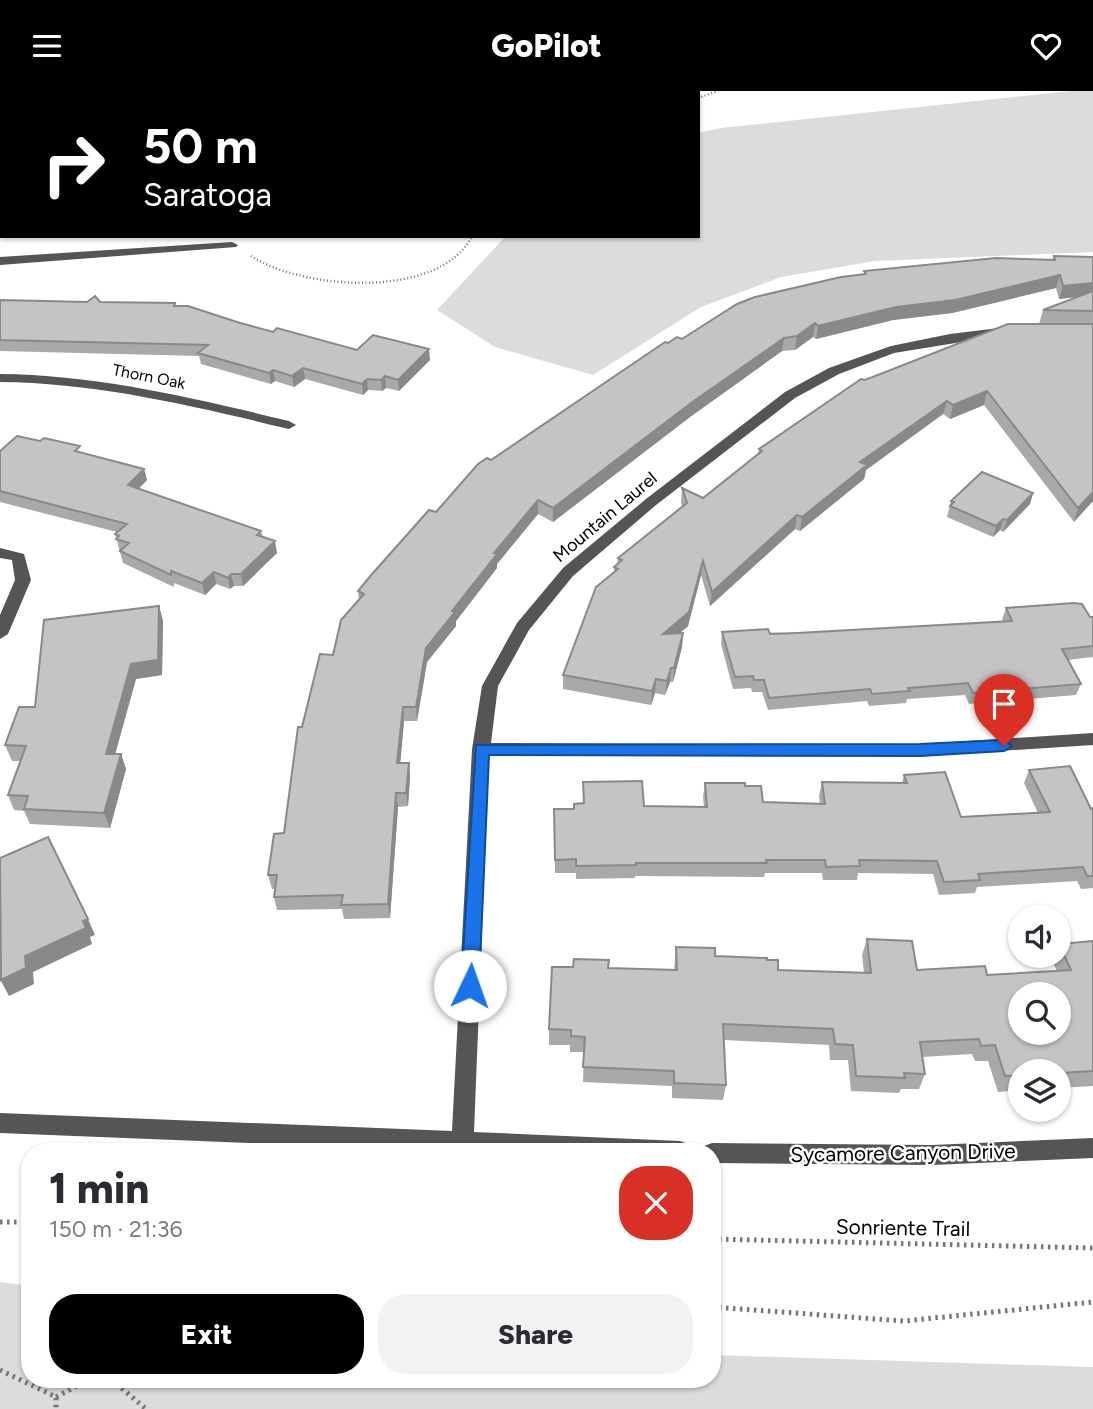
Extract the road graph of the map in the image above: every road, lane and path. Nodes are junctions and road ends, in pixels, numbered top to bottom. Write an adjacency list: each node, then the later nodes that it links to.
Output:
1 (718, 91): 2 (path)
2 (700, 97)
3 (471, 238): 4 (path)
4 (232, 245): 5 (street)
5 (0, 261)
6 (1026, 330): 12 (street, Mountain Laurel)
7 (0, 378): 8 (street, Thorn Oak)
8 (289, 425)
9 (0, 553): 10 (street)
10 (0, 633)
11 (1093, 739): 12 (street)
12 (481, 749): 14 (street, Mountain Laurel)
13 (0, 1123): 14 (street)
14 (462, 1143)
15 (1093, 1148): 16 (street, Sycamore Canyon Drive)
16 (721, 1153)
17 (0, 1222): 18 (path)
18 (21, 1222)
19 (721, 1239): 20 (path, Sonriente Trail)
20 (1093, 1248)
21 (1093, 1302): 22 (path)
22 (721, 1308)
23 (0, 1370): 24 (path)
24 (21, 1380)
25 (37, 1388): 28 (path)
26 (73, 1388): 28 (path)
27 (122, 1388): 30 (path)
28 (56, 1397): 29 (path)
29 (56, 1409)
30 (146, 1409)

